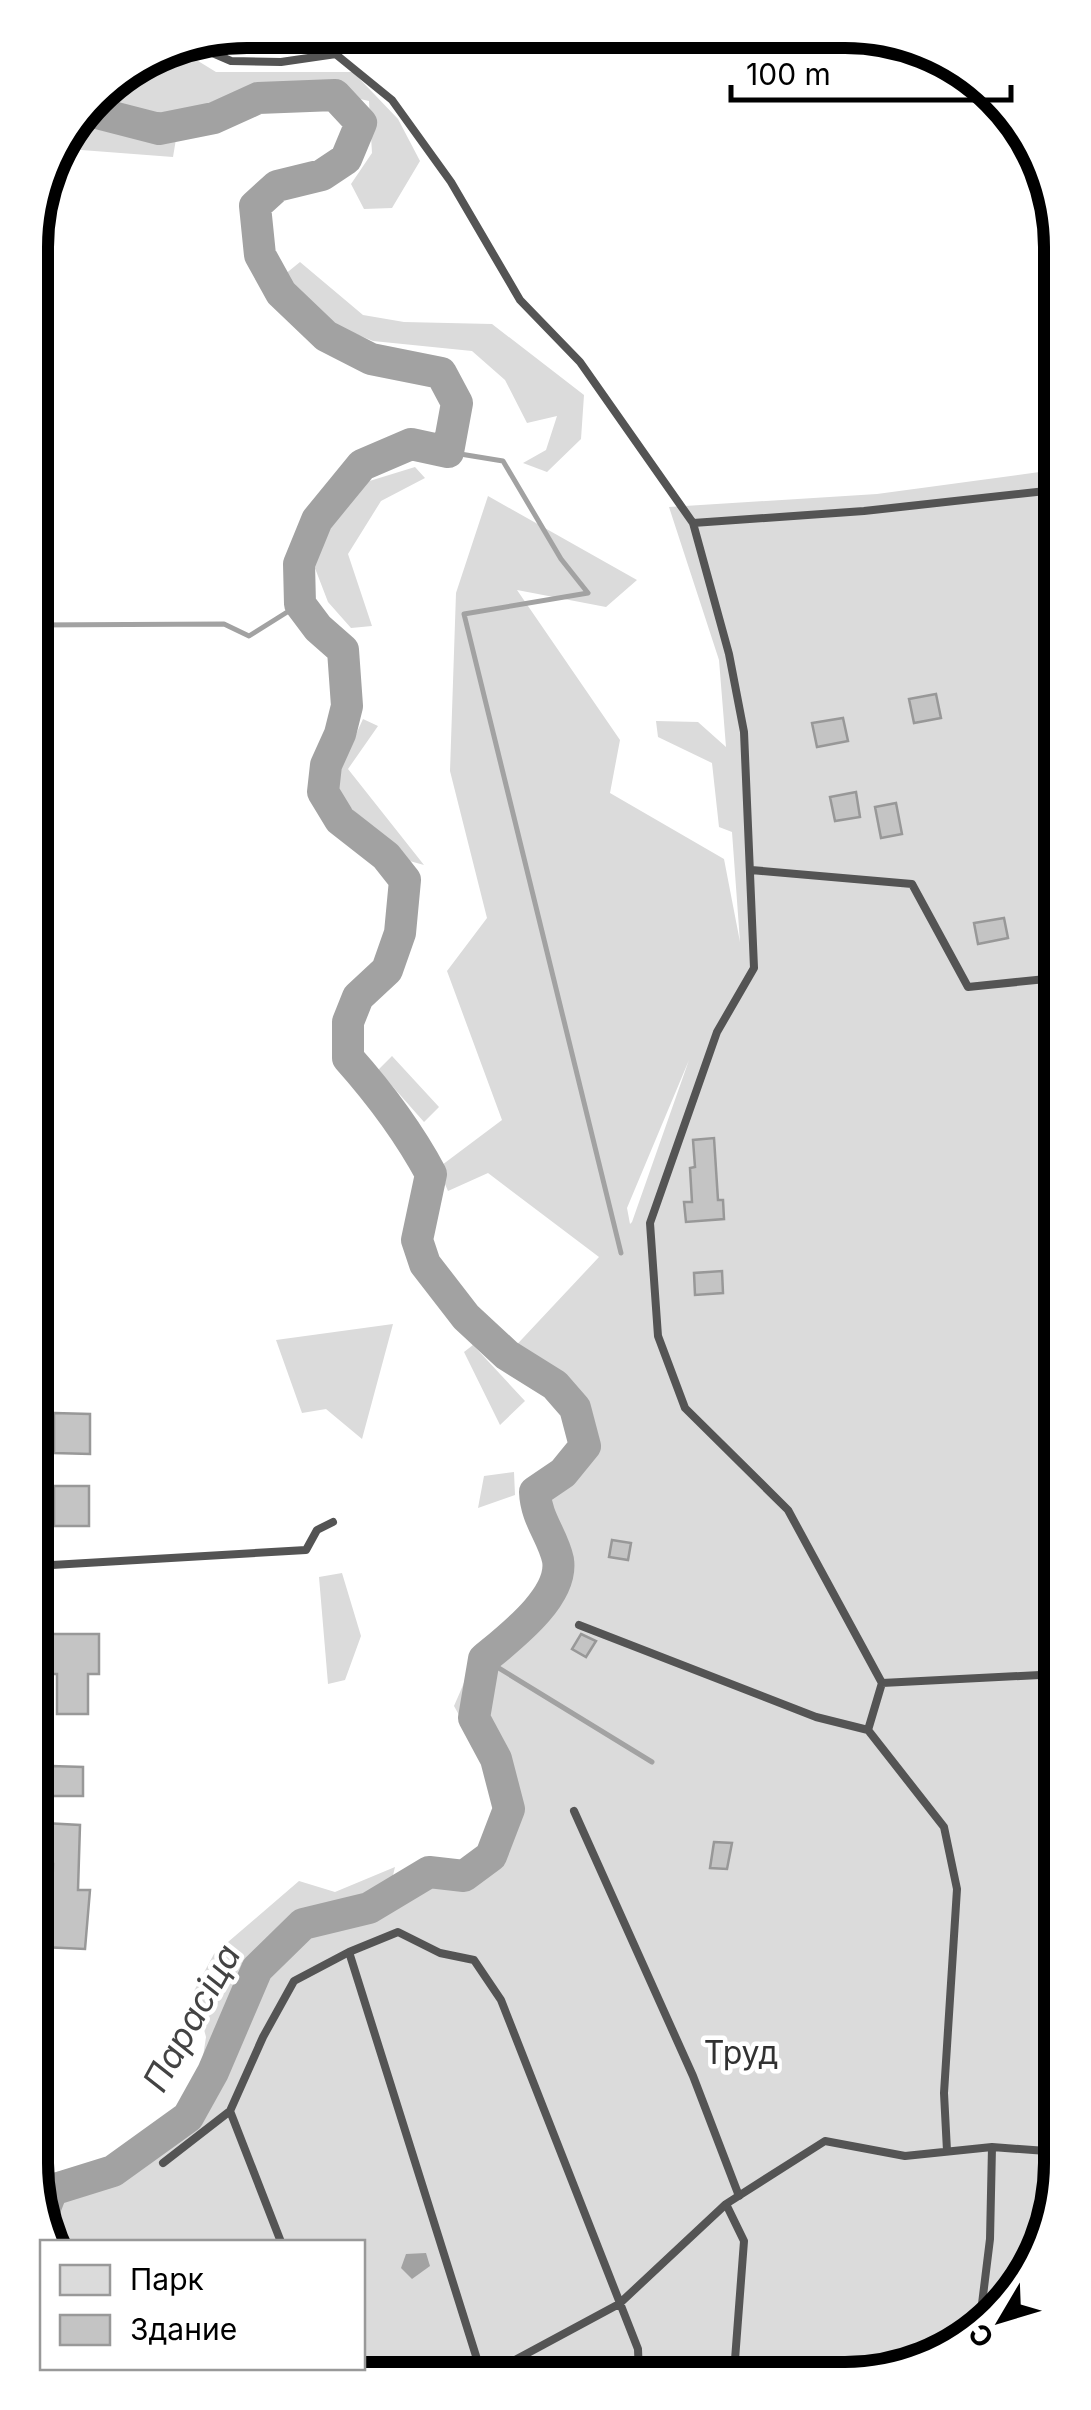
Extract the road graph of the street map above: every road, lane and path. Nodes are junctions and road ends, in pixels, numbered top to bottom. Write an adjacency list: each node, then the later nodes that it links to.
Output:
1 (328, 48): 3 (lane)
2 (208, 51): 3 (lane)
3 (336, 54): 5 (lane)
4 (1044, 491): 5 (lane)
5 (693, 523): 6 (lane)
6 (751, 870): 7 (lane); 12 (lane)
7 (1044, 979)
8 (333, 1522): 9 (lane)
9 (48, 1565)
10 (579, 1625): 13 (lane)
11 (1043, 1675): 12 (lane)
12 (882, 1683): 13 (lane)
13 (868, 1730): 18 (lane)
14 (574, 1811): 21 (lane)
15 (349, 1952): 16 (lane); 25 (lane); 26 (lane)
16 (230, 2110): 20 (lane); 23 (lane)
17 (992, 2146): 18 (lane); 19 (lane); 24 (lane)
18 (948, 2151): 21 (lane)
19 (1043, 2151)
20 (163, 2163)
21 (740, 2196): 22 (lane)
22 (726, 2204): 25 (lane); 29 (lane)
23 (281, 2240)
24 (986, 2270)
25 (619, 2304): 27 (lane); 28 (lane)
26 (481, 2362)
27 (508, 2362)
28 (639, 2362)
29 (735, 2362)

